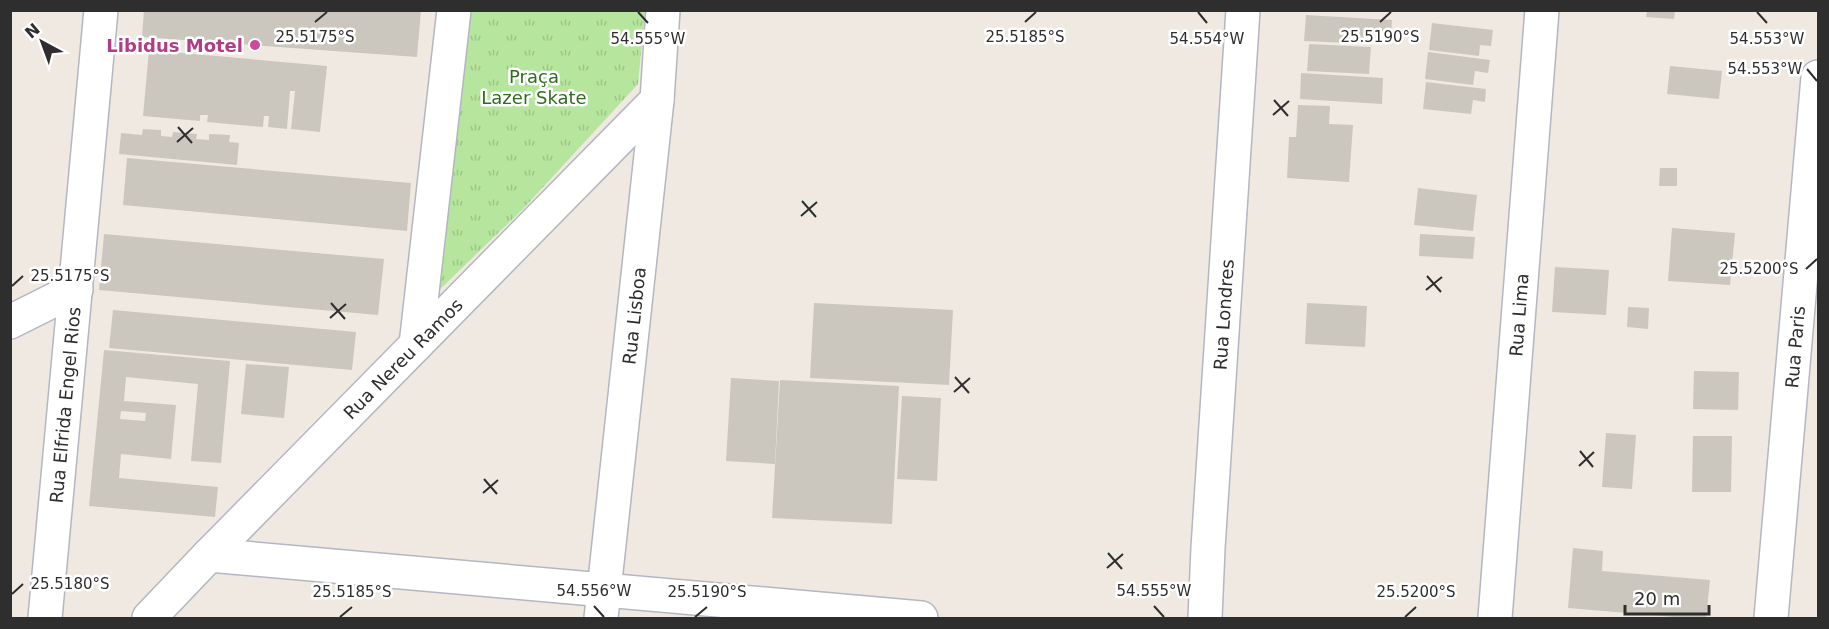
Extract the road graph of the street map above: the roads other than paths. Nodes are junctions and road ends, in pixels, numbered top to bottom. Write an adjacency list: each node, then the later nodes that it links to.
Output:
1 (101, 10): 8 (street, Rua Elfrida Engel Rios)
2 (454, 10): 10 (street)
3 (663, 10): 7 (street, Rua Lisboa)
4 (1244, 10): 16 (street, Rua Londres)
5 (1542, 10): 17 (street, Rua Lima)
6 (1818, 76): 18 (street, Rua Paris)
7 (657, 100): 10 (street, Rua Nereu Ramos); 12 (street, Rua Lisboa)
8 (76, 289): 9 (street); 13 (street, Rua Elfrida Engel Rios)
9 (10, 322)
10 (416, 345): 11 (street, Rua Nereu Ramos)
11 (209, 555): 12 (street); 14 (street, Rua Nereu Ramos)
12 (603, 605): 15 (street)
13 (45, 618)
14 (149, 618)
15 (904, 618)
16 (1205, 618)
17 (1496, 618)
18 (1770, 618)

